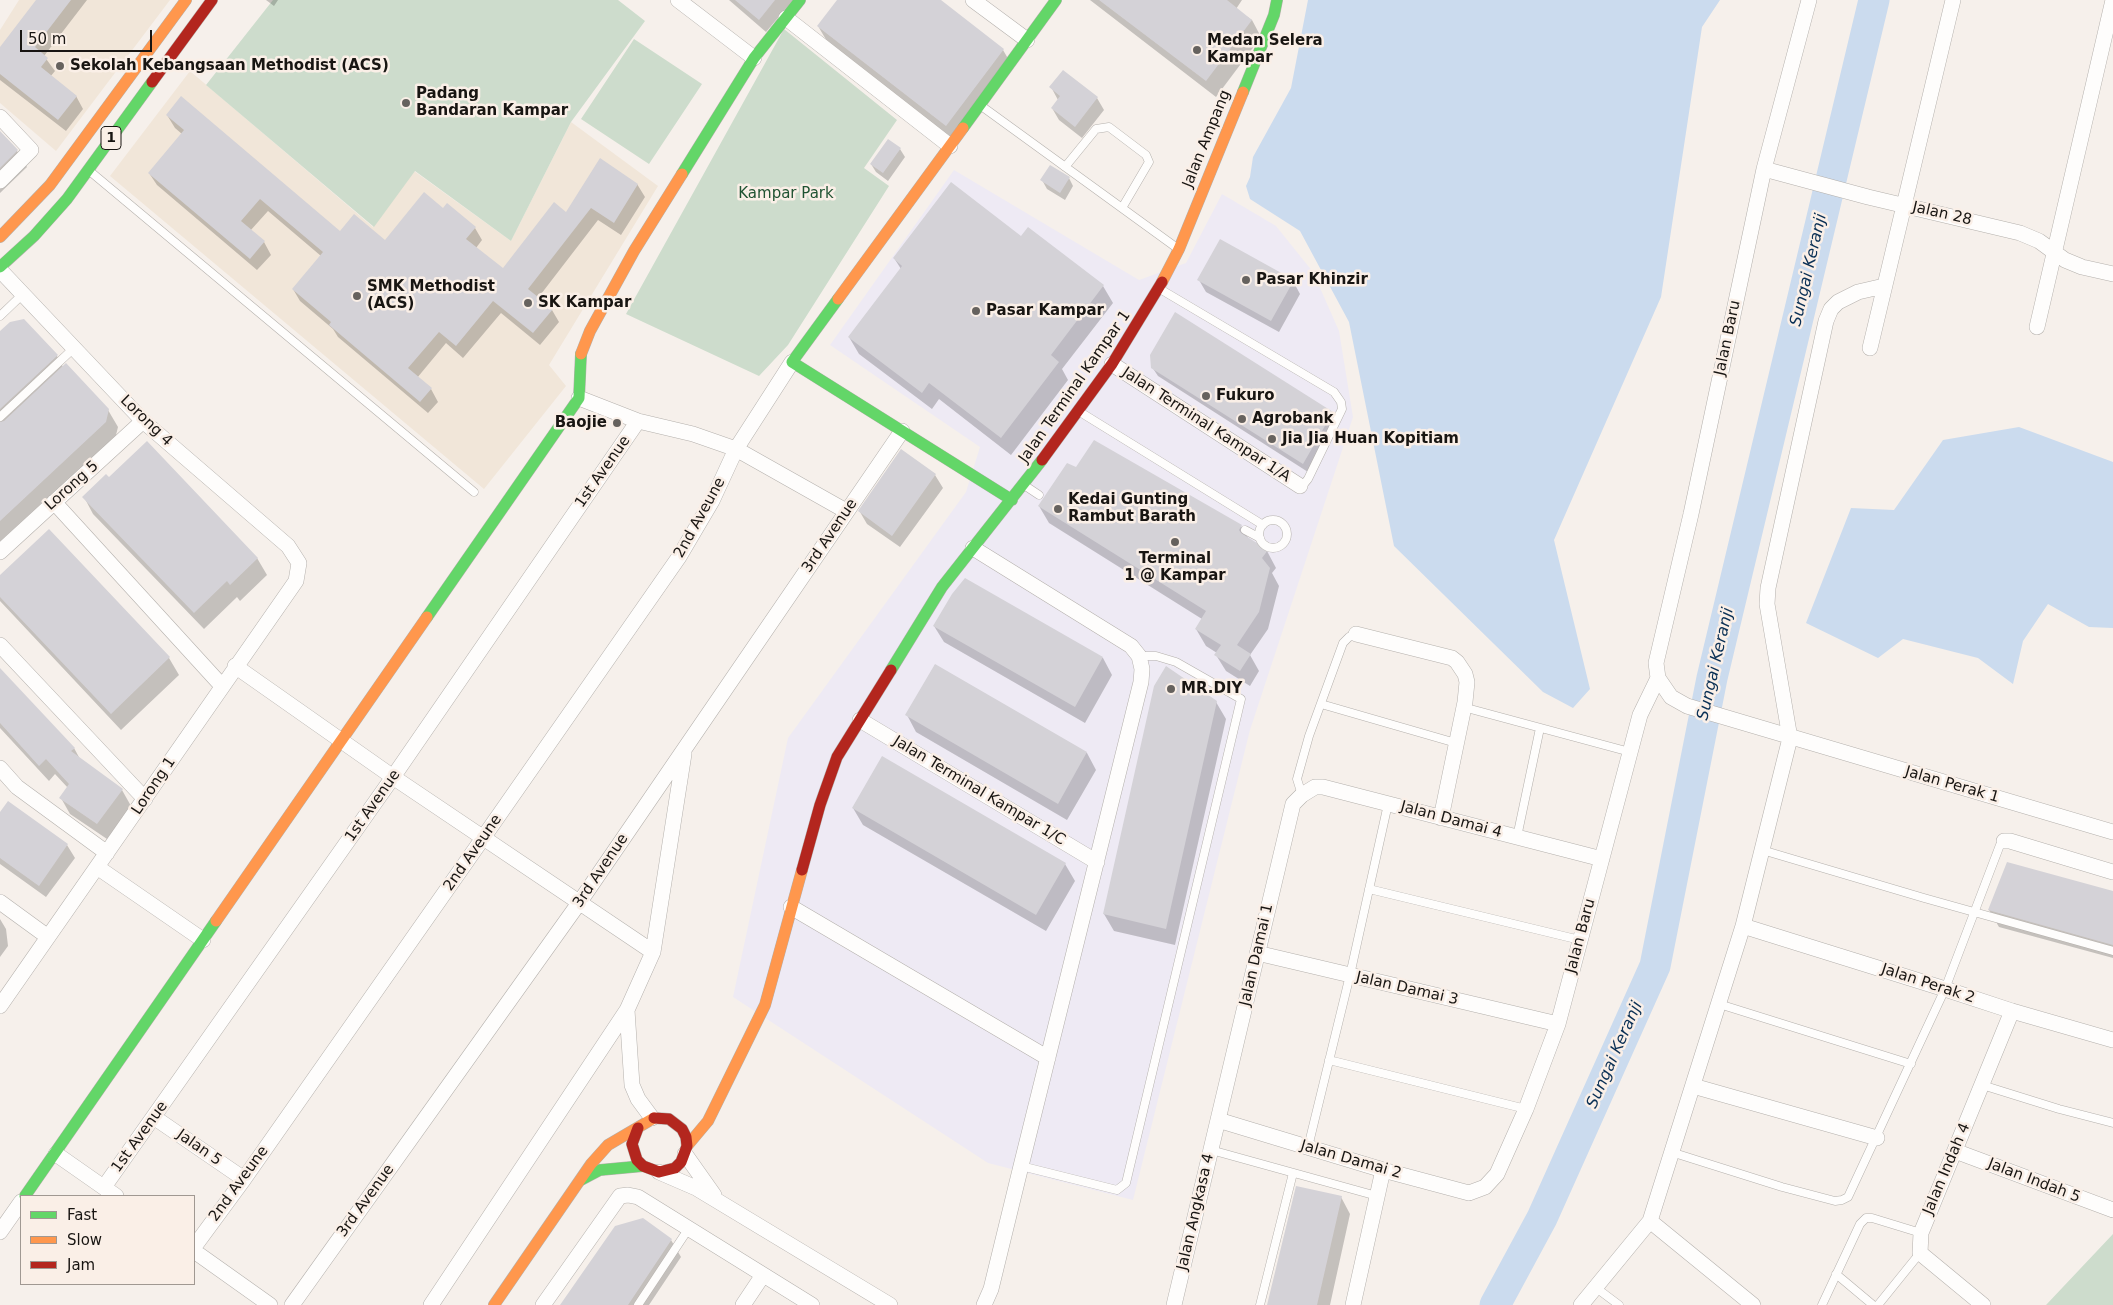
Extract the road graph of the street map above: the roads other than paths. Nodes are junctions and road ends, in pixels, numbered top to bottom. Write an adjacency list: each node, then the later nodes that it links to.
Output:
1 (186, 0): 23 (main road, 1)
2 (212, 0): 19 (main road, 1)
3 (678, 0): 13 (street)
4 (800, 0): 11 (main road)
5 (973, 0): 12 (street)
6 (1277, 0): 24 (main road, Jalan Ampang)
7 (1809, 0): 18 (street, Jalan Baru)
8 (1953, 0): 21 (street)
9 (2113, 0): 25 (street)
10 (1049, 3): 12 (main road)
11 (786, 18): 13 (main road); 16 (street)
12 (1027, 40): 14 (main road)
13 (754, 58): 37 (main road)
14 (979, 105): 16 (main road); 17 (lane)
15 (0, 117): 20 (street)
16 (950, 146): 35 (main road)
17 (1065, 167): 22 (lane); 22 (lane)
18 (1764, 169): 21 (street, Jalan 28); 61 (street, Jalan Baru)
19 (88, 170): 26 (main road, 1); 46 (lane)
20 (0, 181)
21 (1903, 205): 25 (street, Jalan 28); 28 (street)
22 (1122, 208): 24 (lane)
23 (2, 232)
24 (1179, 249): 29 (main road, Jalan Ampang)
25 (2054, 252): 27 (street, Jalan 28); 32 (street)
26 (0, 269): 30 (street, Lorong 4)
27 (2113, 274)
28 (1884, 286): 34 (street); 67 (street)
29 (1160, 288): 36 (main road, Jalan Terminal Kampar 1); 45 (lane)
30 (23, 294): 31 (lane); 33 (street, Lorong 4)
31 (0, 316)
32 (2037, 327)
33 (74, 348): 39 (lane); 40 (street, Lorong 4)
34 (1870, 348)
35 (792, 362): 42 (main road); 43 (street, 2nd Aveune)
36 (1112, 364): 38 (main road, Jalan Terminal Kampar 1); 45 (street, Jalan Terminal Kampar 1/A)
37 (579, 398): 41 (street); 68 (main road)
38 (1079, 411): 44 (main road, Jalan Terminal Kampar 1); 51 (lane)
39 (0, 417)
40 (143, 421): 49 (street, Lorong 5); 56 (street, Lorong 4)
41 (638, 421): 43 (street); 73 (street, 1st Avenue)
42 (902, 431): 48 (main road); 50 (street, 3rd Avenue)
43 (736, 449): 50 (street); 80 (street, 2nd Aveune)
44 (1024, 485): 47 (lane); 48 (main road, Jalan Terminal Kampar 1)
45 (1300, 486)
46 (474, 492)
47 (1038, 495)
48 (1012, 500): 54 (main road, Jalan Terminal Kampar 1)
49 (54, 502): 55 (street, Lorong 5); 62 (street)
50 (846, 511): 70 (street, 3rd Avenue)
51 (1263, 525): 53 (lane); 53 (lane)
52 (1245, 530): 53 (lane)
53 (1260, 538)
54 (972, 548): 59 (street); 65 (main road, Jalan Terminal Kampar 1)
55 (0, 552)
56 (299, 563): 60 (street, Lorong 1)
57 (1356, 634): 63 (lane); 64 (street)
58 (0, 645): 75 (street)
59 (1139, 656): 85 (street); 131 (lane)
60 (236, 666): 62 (street, Lorong 1); 68 (street)
61 (1658, 678): 67 (street); 71 (street, Jalan Baru)
62 (222, 686): 75 (street, Lorong 1)
63 (1321, 704): 69 (lane); 74 (lane)
64 (1464, 707): 66 (lane); 69 (street)
65 (860, 720): 85 (street, Jalan Terminal Kampar 1/C); 91 (main road, Jalan Terminal Kampar 1)
66 (1540, 728): 71 (lane); 79 (lane)
67 (1790, 738): 78 (street, Jalan Perak 1); 82 (street)
68 (340, 740): 73 (street); 95 (main road)
69 (1456, 743): 77 (street)
70 (685, 748): 90 (street, 3rd Avenue); 98 (street)
71 (1630, 752): 84 (street, Jalan Baru)
72 (0, 768): 83 (street)
73 (393, 777): 80 (street); 116 (street, 1st Avenue)
74 (1302, 795): 76 (street, Jalan Damai 4); 99 (street, Jalan Damai 1)
75 (146, 799): 83 (street, Lorong 1)
76 (1388, 804): 77 (street, Jalan Damai 4); 88 (lane)
77 (1441, 818): 79 (street, Jalan Damai 4)
78 (2113, 832)
79 (1517, 837): 84 (street, Jalan Damai 4)
80 (484, 838): 90 (street); 135 (street, 2nd Aveune)
81 (2004, 841): 87 (street); 92 (lane)
82 (1762, 850): 92 (lane); 93 (street)
83 (107, 853): 86 (street, Lorong 1)
84 (1602, 859): 96 (street, Jalan Baru)
85 (1097, 862): 108 (street)
86 (97, 867): 94 (street, Lorong 1); 95 (street)
87 (2113, 872)
88 (1369, 889): 96 (lane); 100 (lane)
89 (0, 902): 94 (street)
90 (580, 903): 98 (street); 155 (street, 3rd Avenue)
91 (791, 907): 108 (street); 113 (main road, Jalan Terminal Kampar 1)
92 (1976, 912): 97 (lane); 101 (lane)
93 (1743, 926): 101 (street, Jalan Perak 2); 102 (street)
94 (48, 937): 103 (street, Lorong 1)
95 (203, 940): 129 (main road)
96 (1580, 940): 106 (street, Jalan Baru)
97 (2113, 951)
98 (653, 952): 104 (street)
99 (1257, 953): 100 (street, Jalan Damai 3); 119 (street, Jalan Damai 1)
100 (1350, 975): 106 (street, Jalan Damai 3); 109 (lane)
101 (1945, 988): 105 (street, Jalan Perak 2); 110 (lane)
102 (1719, 1004): 110 (lane); 112 (street)
103 (0, 1006)
104 (627, 1010): 117 (street); 156 (street)
105 (2012, 1011): 107 (street, Jalan Perak 2); 111 (street, Jalan Indah 4)
106 (1558, 1024): 115 (street, Jalan Baru)
107 (2113, 1040)
108 (1048, 1058): 131 (street)
109 (1329, 1060): 115 (lane); 124 (lane)
110 (1911, 1064): 123 (lane)
111 (1982, 1084): 121 (lane); 127 (street, Jalan Indah 4)
112 (1693, 1086): 123 (street); 128 (street)
113 (722, 1089): 114 (main road); 125 (main road)
114 (702, 1108)
115 (1526, 1109): 137 (street, Jalan Baru)
116 (155, 1118): 135 (street, Jalan 5); 138 (street, 1st Avenue)
117 (652, 1118): 120 (main road); 122 (main road)
118 (688, 1118): 120 (main road)
119 (1218, 1120): 124 (street, Jalan Damai 2); 126 (street, Jalan Angkasa 4)
120 (676, 1123): 125 (main road)
121 (2113, 1123)
122 (638, 1128): 130 (main road); 136 (main road)
123 (1877, 1138): 128 (lane)
124 (1308, 1147): 132 (street, Jalan Damai 2)
125 (686, 1150): 133 (main road); 141 (street)
126 (1211, 1150): 134 (lane); 164 (street, Jalan Angkasa 4)
127 (1955, 1151): 143 (street, Jalan Indah 5); 147 (street, Jalan Indah 4)
128 (1671, 1152): 144 (street)
129 (56, 1154): 138 (street); 139 (main road)
130 (643, 1166): 133 (main road); 136 (main road)
131 (1021, 1166): 163 (street)
132 (1383, 1170): 137 (street, Jalan Damai 2); 140 (street)
133 (659, 1172): 141 (street)
134 (1293, 1173): 140 (lane); 165 (lane)
135 (244, 1179): 148 (street, 2nd Aveune)
136 (580, 1180): 157 (main road)
137 (1485, 1187)
138 (110, 1192)
139 (26, 1195)
140 (1377, 1196): 166 (street)
141 (720, 1202): 162 (street)
142 (20, 1203): 146 (street)
143 (2113, 1210)
144 (1650, 1221): 153 (street); 169 (street)
145 (689, 1228): 152 (street); 158 (street); 159 (lane)
146 (0, 1232)
147 (1921, 1233): 150 (street, Jalan Indah 4); 151 (lane)
148 (195, 1246)
149 (195, 1252): 154 (street)
150 (1920, 1253): 172 (lane); 173 (street)
151 (1836, 1274): 170 (lane); 171 (lane)
152 (763, 1275): 160 (street); 161 (street)
153 (1595, 1287): 167 (street); 168 (lane)
154 (270, 1305)
155 (292, 1305)
156 (431, 1305)
157 (494, 1305)
158 (543, 1305)
159 (638, 1305)
160 (742, 1305)
161 (812, 1305)
162 (890, 1305)
163 (984, 1305)
164 (1174, 1305)
165 (1260, 1305)
166 (1353, 1305)
167 (1581, 1305)
168 (1619, 1305)
169 (1753, 1305)
170 (1822, 1305)
171 (1873, 1305)
172 (1878, 1305)
173 (1983, 1305)

